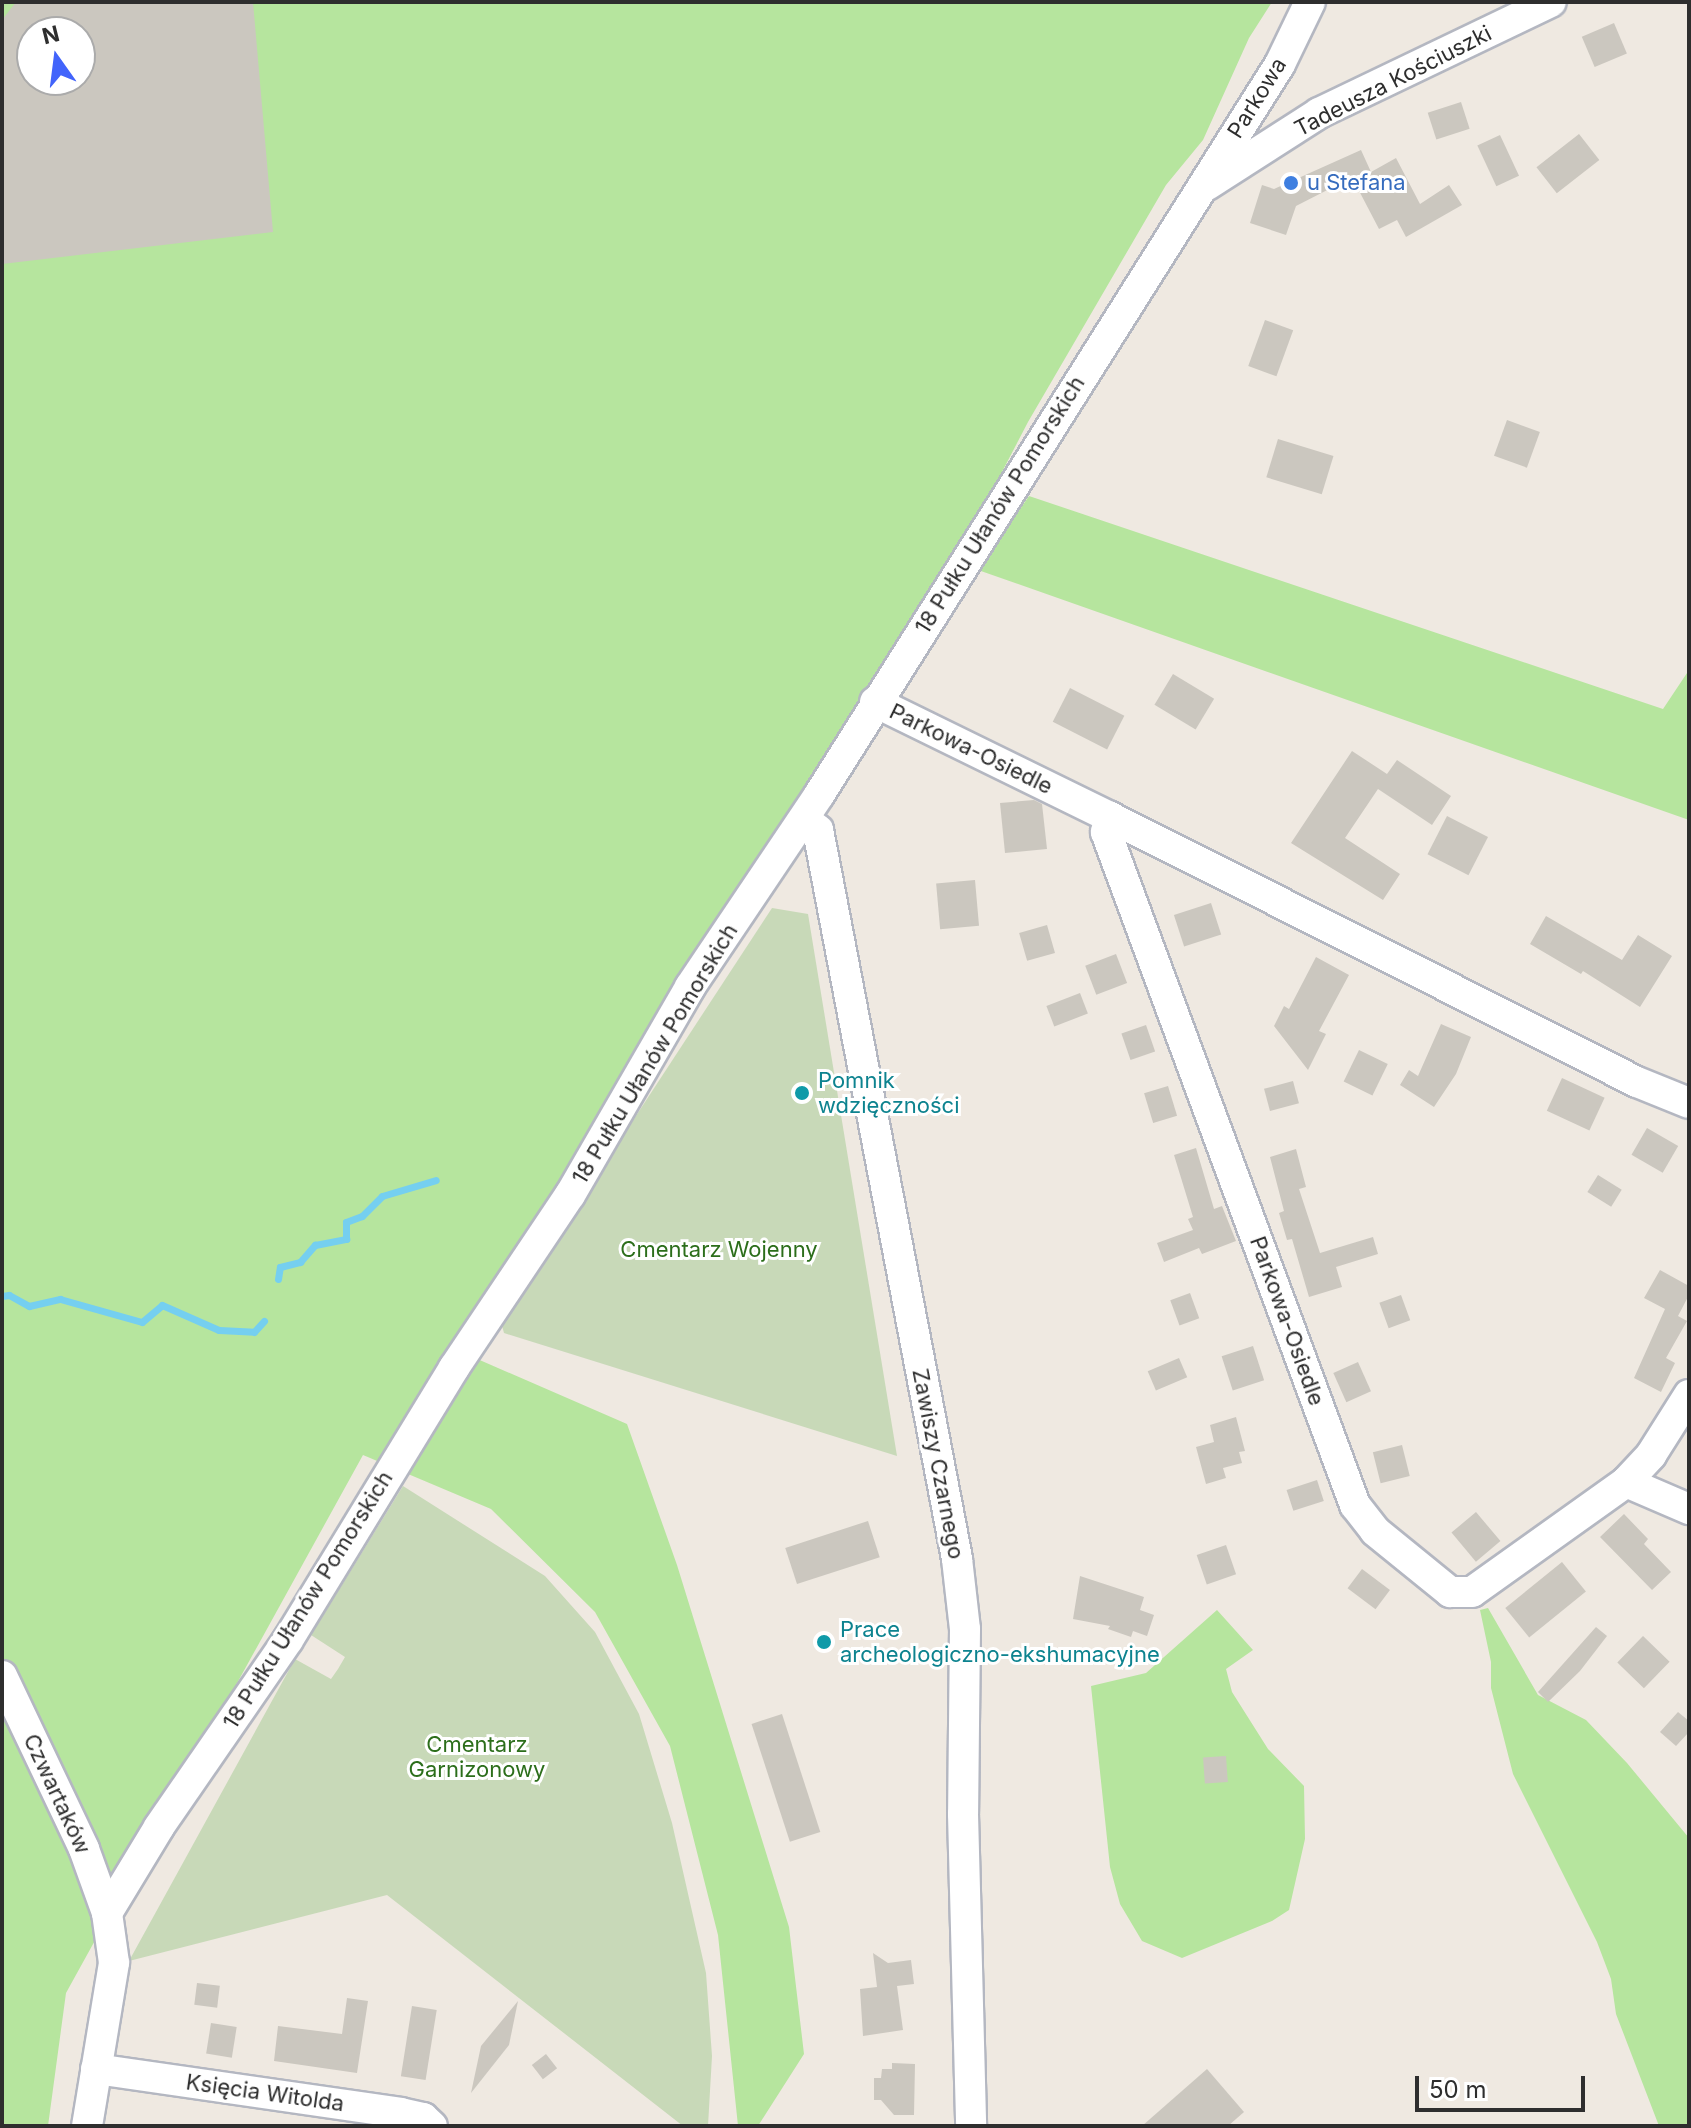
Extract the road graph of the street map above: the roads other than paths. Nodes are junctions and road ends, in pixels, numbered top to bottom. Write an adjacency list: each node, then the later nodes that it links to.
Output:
1 (1310, 2): 3 (street, Parkowa)
2 (1551, 2): 3 (street, Tadeusza Kościuszki)
3 (1198, 191): 4 (street, 18 Pułku Ułanów Pomorskich)
4 (875, 702): 5 (street, Parkowa-Osiedle); 6 (street, 18 Pułku Ułanów Pomorskich)
5 (1110, 817): 7 (street, Parkowa-Osiedle); 9 (street, Parkowa-Osiedle)
6 (804, 819): 12 (street, 18 Pułku Ułanów Pomorskich); 16 (street, Zawiszy Czarnego)
7 (1689, 1103)
8 (1689, 1395): 9 (street, Parkowa-Osiedle)
9 (1626, 1482): 10 (street)
10 (1689, 1509)
11 (2, 1676): 12 (street, Czwartaków)
12 (107, 1913): 13 (street, Czwartaków)
13 (96, 2069): 14 (street, Czwartaków); 15 (street, Księcia Witolda)
14 (87, 2126)
15 (432, 2126)
16 (971, 2126)

